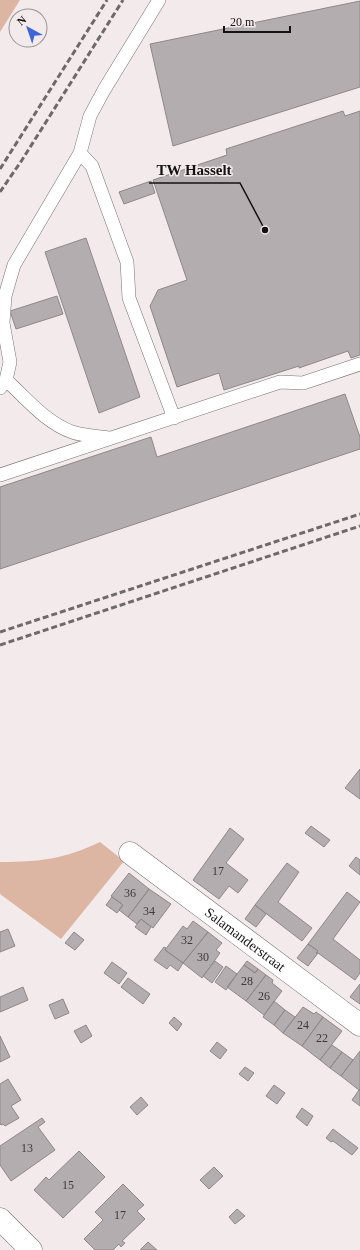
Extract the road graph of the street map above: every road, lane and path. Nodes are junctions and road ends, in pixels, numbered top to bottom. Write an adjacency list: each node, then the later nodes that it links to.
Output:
1 (159, 0): 2 (lane)
2 (80, 153): 4 (lane); 5 (lane)
3 (360, 364): 5 (lane)
4 (3, 384): 6 (lane)
5 (174, 418): 6 (lane)
6 (112, 439): 7 (lane)
7 (0, 475)
8 (130, 853): 9 (street, Salamanderstraat)
9 (360, 1025)
10 (0, 1219): 11 (street)
11 (31, 1250)

